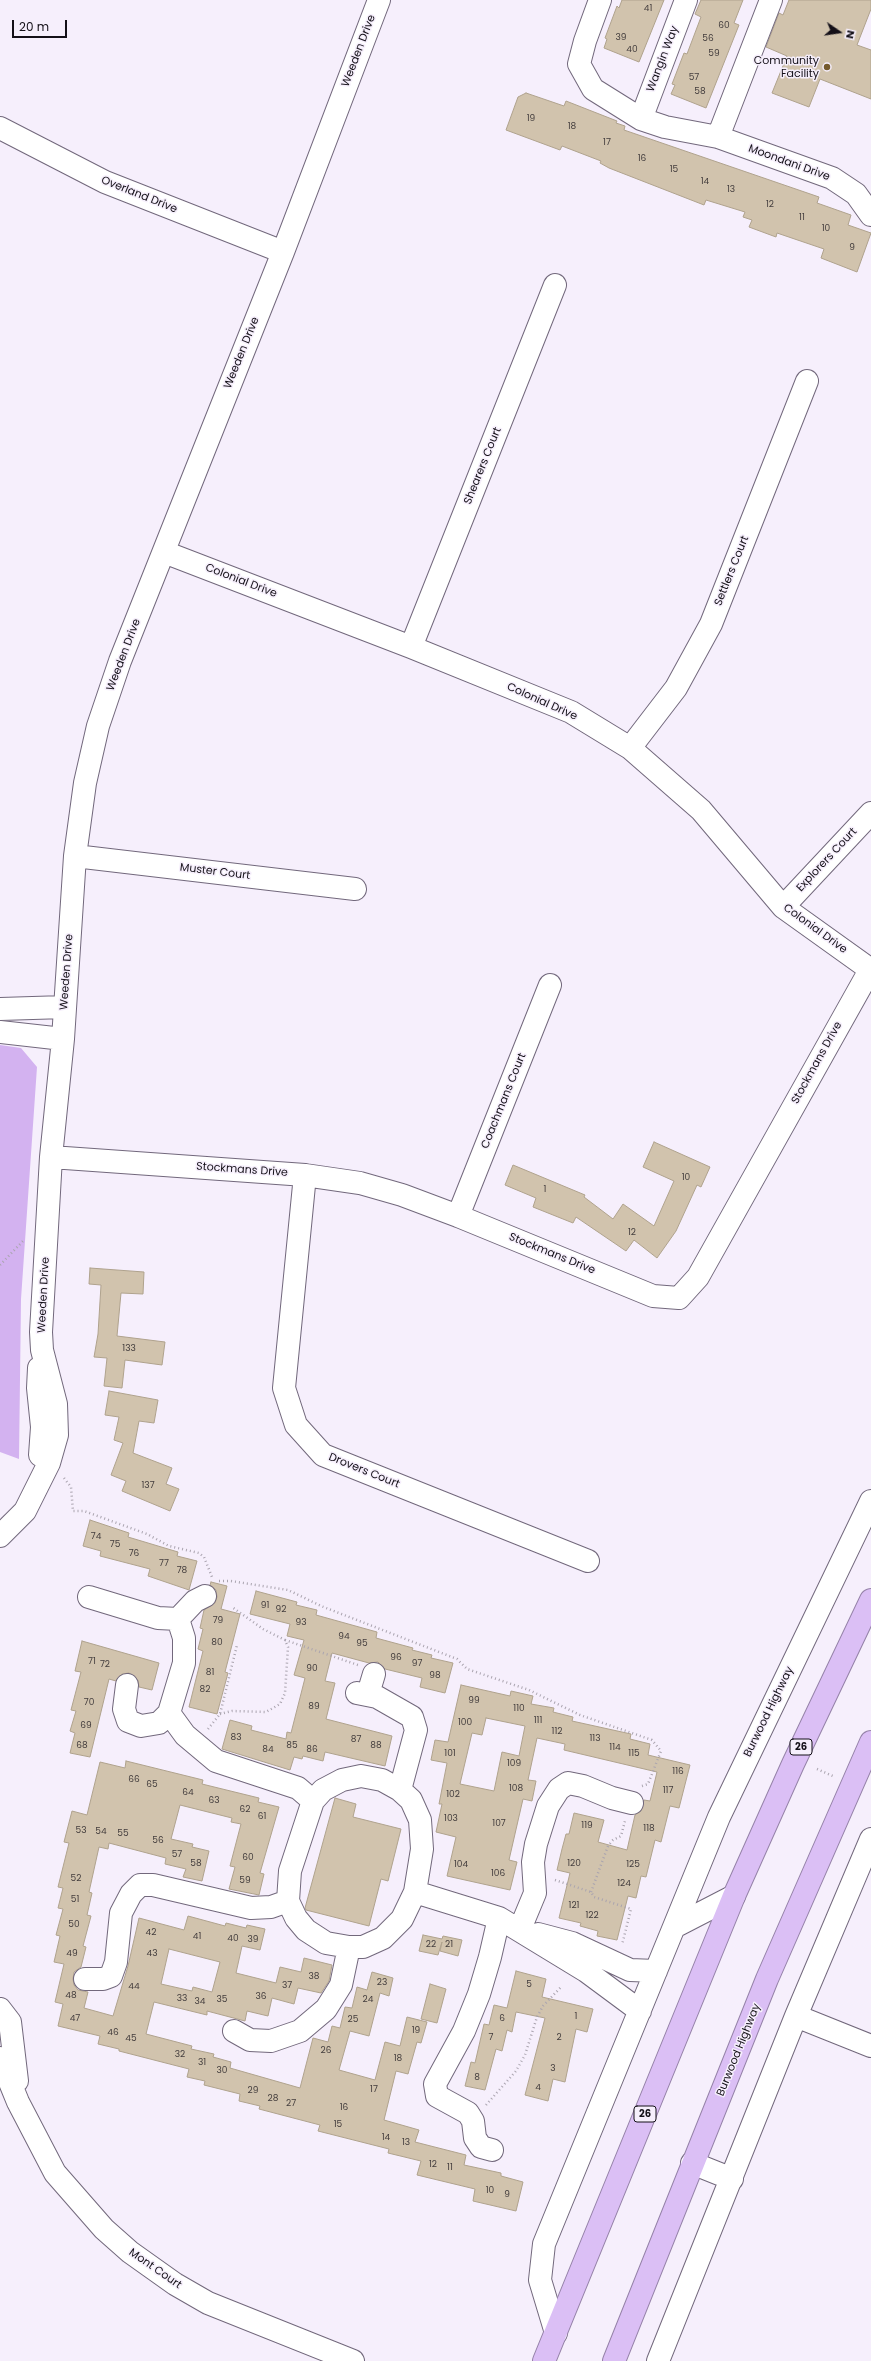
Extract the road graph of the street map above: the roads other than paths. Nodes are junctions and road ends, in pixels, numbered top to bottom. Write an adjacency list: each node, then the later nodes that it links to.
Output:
1 (379, 0): 9 (street, Weeden Drive)
2 (600, 0): 5 (street, Moondani Drive)
3 (686, 0): 5 (street, Wangin Way)
4 (771, 0): 7 (street)
5 (641, 119): 7 (street, Moondani Drive)
6 (0, 128): 9 (street, Overland Drive)
7 (718, 137): 8 (street, Moondani Drive)
8 (871, 215)
9 (283, 252): 12 (street, Weeden Drive)
10 (555, 285): 13 (street, Shearers Court)
11 (807, 381): 14 (street, Settlers Court)
12 (164, 552): 13 (street, Colonial Drive); 16 (street, Weeden Drive)
13 (411, 647): 14 (street, Colonial Drive)
14 (630, 748): 18 (street, Colonial Drive)
15 (871, 813): 18 (street, Explorers Court)
16 (75, 856): 17 (street, Muster Court); 21 (street, Weeden Drive)
17 (355, 889)
18 (783, 907): 19 (street, Colonial Drive)
19 (871, 970): 27 (street, Stockmans Drive)
20 (550, 985): 27 (street, Coachmans Court)
21 (65, 1007): 22 (street); 24 (street, Weeden Drive)
22 (0, 1009)
23 (0, 1032): 24 (street)
24 (63, 1039): 25 (street, Weeden Drive)
25 (51, 1157): 26 (street, Stockmans Drive); 29 (street, Weeden Drive)
26 (305, 1175): 27 (street, Stockmans Drive); 30 (street, Drovers Court)
27 (458, 1216)
28 (871, 1501): 47 (street, Burwood Highway)
29 (0, 1536)
30 (588, 1561)
31 (205, 1596): 34 (street)
32 (89, 1597): 34 (street)
33 (871, 1600): 44 (highway, 26)
34 (178, 1620): 37 (street)
35 (127, 1685): 37 (street)
36 (366, 1687): 39 (street)
37 (170, 1713): 40 (street)
38 (871, 1742): 60 (highway, Burwood Highway)
39 (400, 1790): 40 (street); 43 (street)
40 (313, 1801): 45 (street)
41 (632, 1803): 48 (street)
42 (871, 1839): 54 (street)
43 (415, 1892): 46 (street); 49 (street)
44 (734, 1896): 47 (street); 62 (highway, 26)
45 (288, 1901): 49 (street); 51 (street)
46 (499, 1918): 48 (street); 59 (street)
47 (674, 1927): 50 (street, Burwood Highway)
48 (520, 1929): 50 (street); 53 (street)
49 (349, 1947): 55 (street)
50 (656, 1971): 53 (street, Burwood Highway)
51 (85, 1979)
52 (0, 2009): 58 (street, Mont Court)
53 (640, 2011): 62 (street, Burwood Highway)
54 (796, 2016): 56 (street); 61 (street)
55 (234, 2031)
56 (871, 2046)
57 (0, 2058): 58 (street, Mont Court)
58 (18, 2102): 63 (street, Mont Court)
59 (492, 2150)
60 (692, 2164): 61 (street); 65 (highway, Burwood Highway)
61 (732, 2179): 66 (street)
62 (556, 2333): 64 (highway, 26)
63 (353, 2361)
64 (544, 2361)
65 (614, 2361)
66 (658, 2361)

